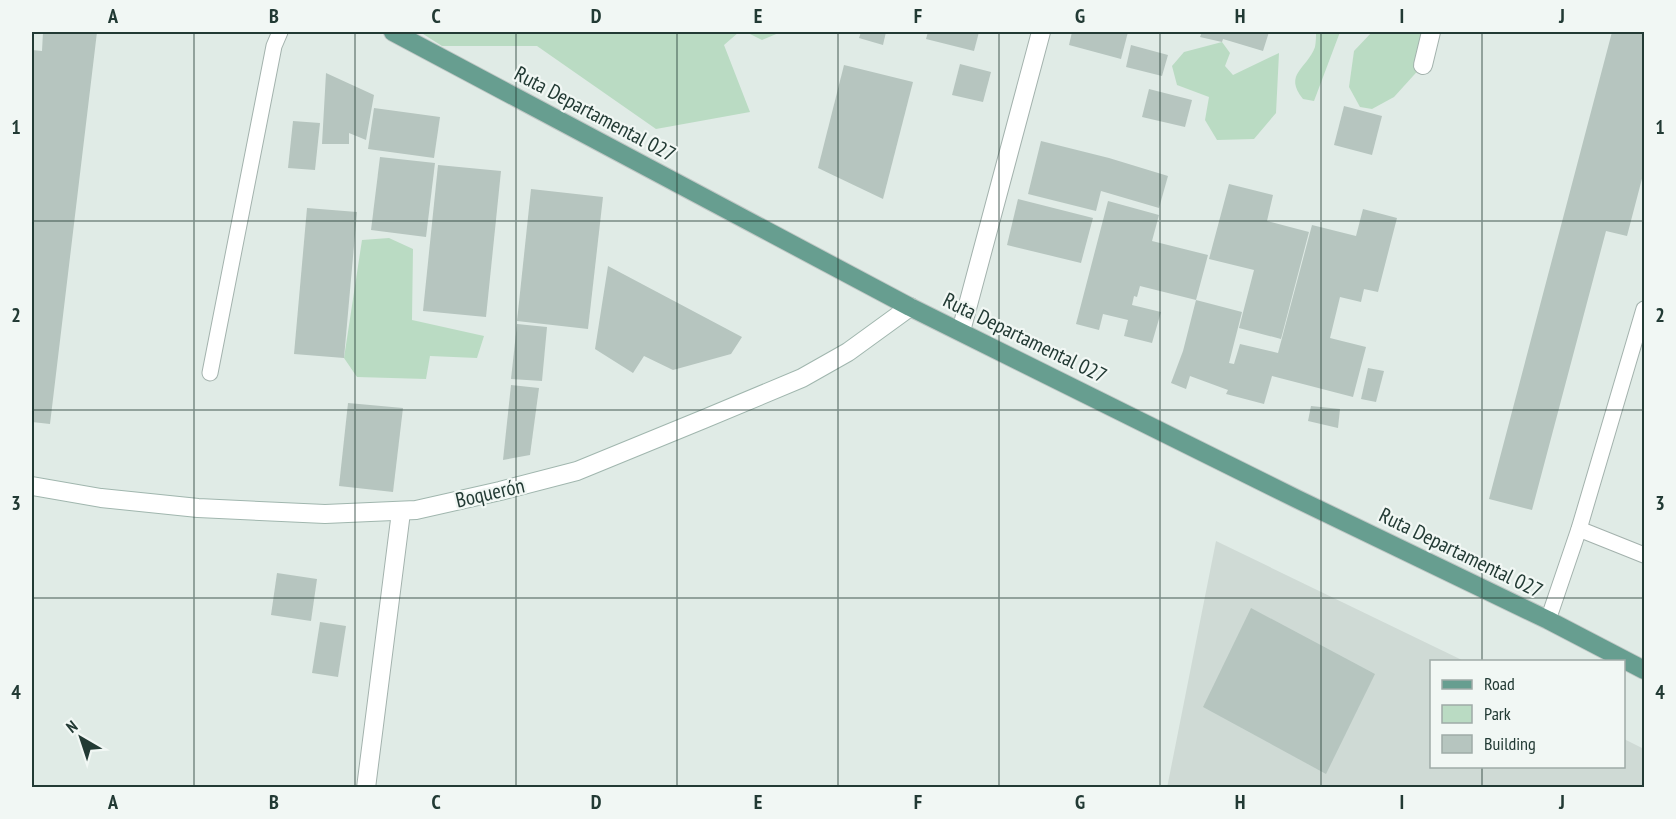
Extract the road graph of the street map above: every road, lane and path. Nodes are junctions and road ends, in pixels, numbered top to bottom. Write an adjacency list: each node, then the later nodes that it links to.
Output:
1 (280, 32): 9 (lane)
2 (393, 32): 6 (main road, Ruta Departamental 027)
3 (1041, 32): 8 (street)
4 (1431, 32): 5 (street)
5 (1423, 65)
6 (910, 307): 8 (main road, Ruta Departamental 027); 11 (street, Boquerón)
7 (1644, 309): 12 (lane)
8 (961, 331): 14 (main road, Ruta Departamental 027)
9 (210, 373)
10 (32, 486): 11 (street, Boquerón)
11 (401, 512): 18 (street)
12 (1579, 528): 13 (lane); 14 (lane)
13 (1644, 555)
14 (1548, 620): 16 (main road, Ruta Departamental 027)
15 (1625, 660): 17 (main road, Ruta Departamental 027)
16 (1625, 660)
17 (1644, 670)
18 (366, 788)

